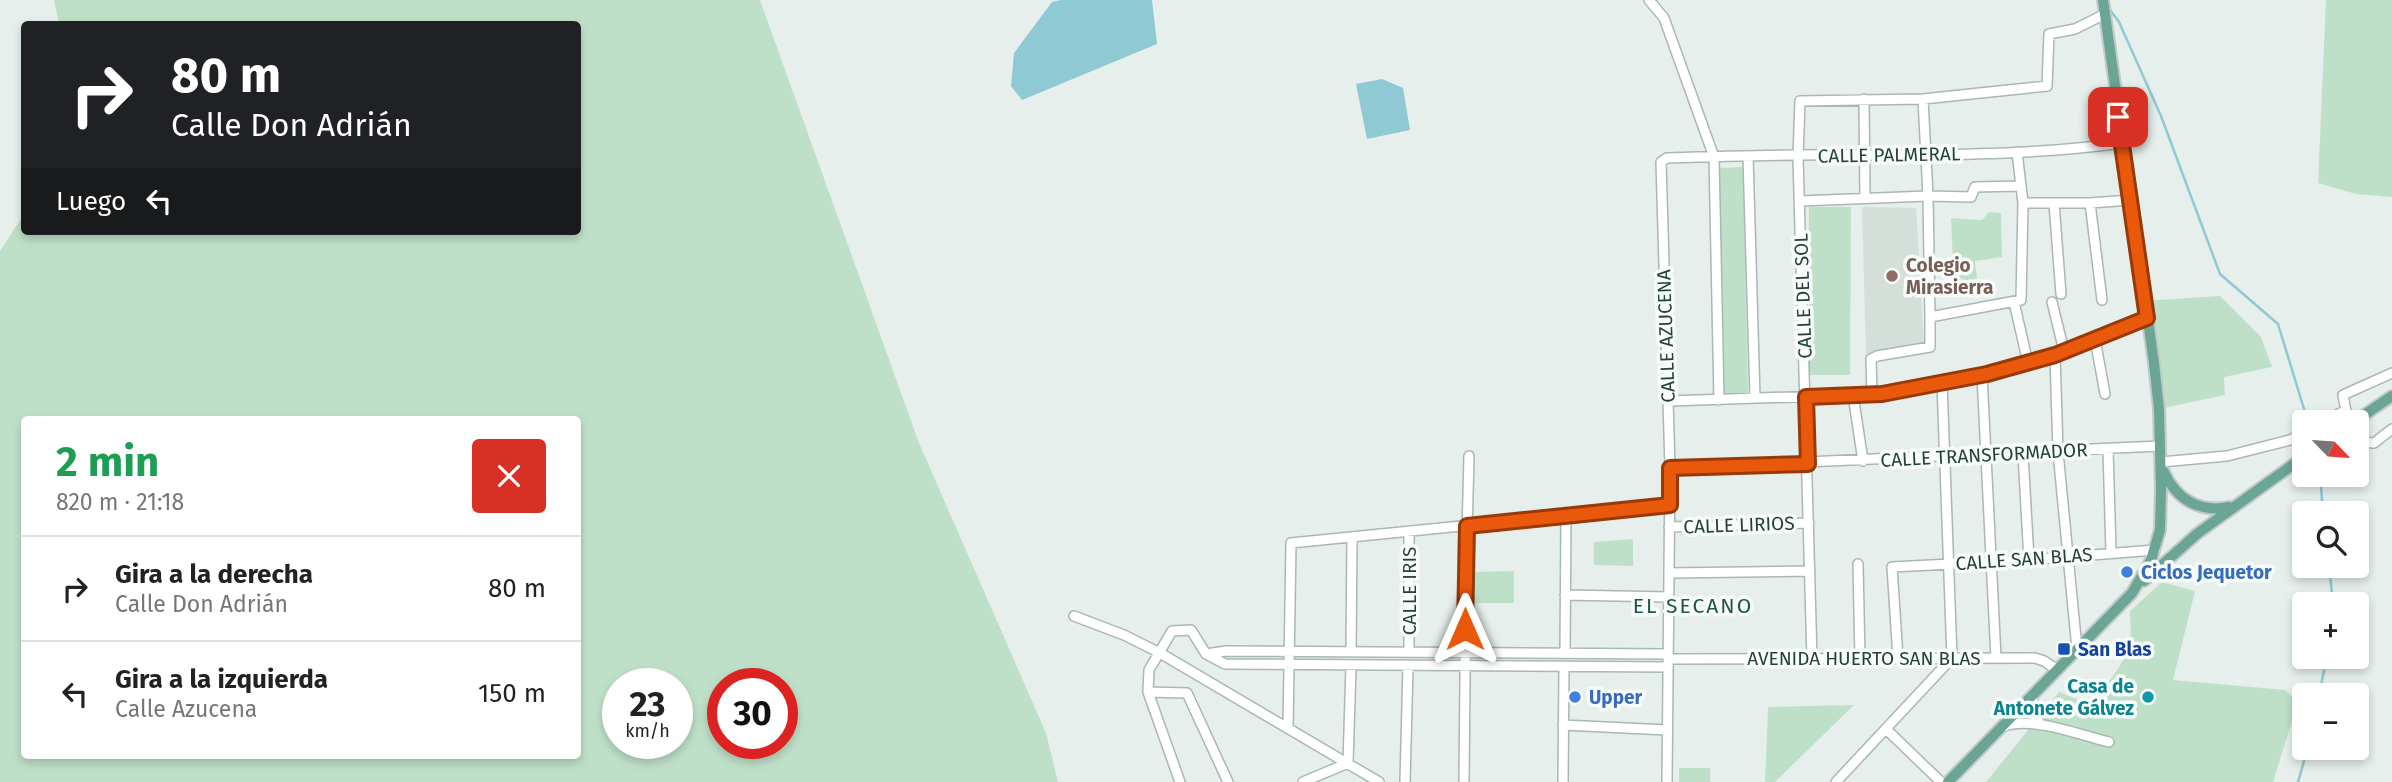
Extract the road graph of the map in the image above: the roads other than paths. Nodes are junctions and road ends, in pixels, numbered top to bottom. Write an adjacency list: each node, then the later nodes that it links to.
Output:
1 (1649, 0): 11 (street)
2 (2103, 0): 3 (main road)
3 (2105, 14): 5 (street); 6 (main road)
4 (1864, 99): 5 (street); 8 (street); 12 (street, CALLE DEL SOL)
5 (1923, 99): 10 (street)
6 (2122, 143): 7 (street, CALLE PALMERAL); 17 (main road)
7 (2017, 152): 10 (street, CALLE PALMERAL); 14 (street)
8 (1864, 155): 10 (street, CALLE PALMERAL); 12 (street, CALLE PALMERAL); 16 (street)
9 (1748, 156): 11 (street, CALLE PALMERAL); 12 (street, CALLE PALMERAL); 39 (street)
10 (1926, 156): 15 (street)
11 (1714, 157): 13 (street, CALLE PALMERAL); 40 (street)
12 (1798, 157): 18 (street, CALLE DEL SOL)
13 (1660, 166): 41 (street, CALLE AZUCENA)
14 (2021, 186): 15 (street); 21 (street)
15 (1927, 196): 16 (street); 26 (street)
16 (1865, 198): 18 (street)
17 (2130, 200): 20 (street); 27 (main road)
18 (1800, 201): 38 (street, CALLE DEL SOL)
19 (2054, 203): 20 (street); 21 (street); 22 (street)
20 (2090, 203): 23 (street)
21 (2023, 204): 24 (street)
22 (2061, 294)
23 (2102, 300)
24 (2018, 301): 26 (street); 30 (street)
25 (2052, 302): 29 (street)
26 (1930, 317): 36 (street)
27 (2147, 318): 28 (street); 47 (main road)
28 (2095, 339): 29 (street); 34 (street)
29 (2060, 353): 30 (street); 49 (street)
30 (2028, 363): 32 (street)
31 (2392, 373): 42 (street)
32 (1982, 375): 33 (street); 51 (street)
33 (1942, 383): 36 (street); 53 (street)
34 (2105, 394)
35 (1853, 395): 36 (street); 38 (street); 54 (street)
36 (1872, 395)
37 (2392, 396): 43 (main road)
38 (1806, 397): 39 (street); 56 (street, CALLE DEL SOL)
39 (1755, 398): 40 (street)
40 (1719, 400): 41 (street)
41 (1669, 401): 58 (street, CALLE AZUCENA)
42 (2346, 410)
43 (2370, 411)
44 (2392, 429): 46 (street)
45 (2292, 439): 55 (street)
46 (2370, 443)
47 (2160, 446): 48 (street, CALLE TRANSFORMADOR); 55 (main road)
48 (2108, 450): 49 (street, CALLE TRANSFORMADOR); 68 (street)
49 (2058, 452): 50 (street, CALLE TRANSFORMADOR); 69 (street)
50 (2023, 454): 51 (street, CALLE TRANSFORMADOR); 70 (street)
51 (1985, 455): 53 (street, CALLE TRANSFORMADOR); 71 (street)
52 (1469, 456): 63 (street)
53 (1944, 457): 54 (street, CALLE TRANSFORMADOR); 74 (street)
54 (1863, 461): 56 (street, CALLE TRANSFORMADOR)
55 (2161, 462): 60 (main road); 67 (main road)
56 (1808, 464): 58 (street, CALLE TRANSFORMADOR); 62 (street, CALLE DEL SOL)
57 (2292, 465): 60 (main road)
58 (1670, 468): 59 (street, CALLE AZUCENA)
59 (1670, 505): 61 (street); 64 (street, CALLE AZUCENA)
60 (2235, 505): 72 (main road)
61 (1566, 516): 63 (street); 78 (street)
62 (1809, 523): 64 (street, CALLE LIRIOS); 75 (street, CALLE DEL SOL)
63 (1467, 526): 65 (street); 86 (street)
64 (1669, 527): 76 (street, CALLE AZUCENA)
65 (1409, 531): 66 (street); 84 (street, CALLE IRIS)
66 (1352, 538): 82 (street); 83 (street)
67 (2155, 550): 68 (street, CALLE SAN BLAS); 72 (main road); 77 (main road)
68 (2111, 552): 69 (street, CALLE SAN BLAS)
69 (2068, 558): 70 (street, CALLE SAN BLAS); 81 (street)
70 (2029, 560): 71 (street, CALLE SAN BLAS)
71 (1990, 562): 74 (street, CALLE SAN BLAS); 90 (street)
72 (2164, 562): 77 (main road)
73 (1858, 564): 92 (street)
74 (1947, 565): 89 (street); 93 (street, CALLE SAN BLAS)
75 (1810, 571): 76 (street); 91 (street, CALLE DEL SOL)
76 (1669, 573): 79 (street, CALLE AZUCENA)
77 (2132, 593): 81 (main road)
78 (1565, 595): 79 (street); 87 (street)
79 (1669, 597): 94 (street, CALLE AZUCENA)
80 (1074, 616): 85 (street)
81 (2077, 649): 100 (main road)
82 (1291, 651): 83 (street, AVENIDA HUERTO SAN BLAS); 88 (street, AVENIDA HUERTO SAN BLAS); 95 (street)
83 (1351, 652): 84 (street, AVENIDA HUERTO SAN BLAS)
84 (1409, 652): 86 (street, AVENIDA HUERTO SAN BLAS)
85 (1160, 653): 88 (street); 101 (street); 105 (street)
86 (1465, 653): 87 (street, AVENIDA HUERTO SAN BLAS); 98 (street)
87 (1565, 653): 94 (street, AVENIDA HUERTO SAN BLAS)
88 (1206, 654): 95 (street, AVENIDA HUERTO SAN BLAS)
89 (1952, 658): 90 (street, AVENIDA HUERTO SAN BLAS); 93 (street, AVENIDA HUERTO SAN BLAS); 108 (street)
90 (1996, 658): 100 (street, AVENIDA HUERTO SAN BLAS)
91 (1812, 659): 92 (street, AVENIDA HUERTO SAN BLAS); 94 (street, AVENIDA HUERTO SAN BLAS)
92 (1860, 659): 93 (street, AVENIDA HUERTO SAN BLAS)
93 (1898, 659)
94 (1668, 660): 99 (street, AVENIDA HUERTO SAN BLAS); 107 (street, CALLE AZUCENA)
95 (1291, 665): 96 (street, AVENIDA HUERTO SAN BLAS); 105 (street)
96 (1351, 666): 97 (street, AVENIDA HUERTO SAN BLAS); 110 (street)
97 (1408, 666): 98 (street, AVENIDA HUERTO SAN BLAS); 115 (street)
98 (1465, 666): 99 (street, AVENIDA HUERTO SAN BLAS); 116 (street)
99 (1564, 667): 103 (street)
100 (2056, 669): 102 (main road)
101 (1148, 692): 111 (street); 112 (street)
102 (2033, 693): 104 (street); 106 (main road)
103 (1563, 725): 107 (street); 117 (street)
104 (2041, 725): 106 (street); 109 (street)
105 (1288, 728): 110 (street)
106 (1998, 729): 121 (main road)
107 (1667, 730): 118 (street, CALLE AZUCENA)
108 (1887, 730): 119 (street); 120 (street)
109 (2109, 742)
110 (1348, 763): 113 (street); 114 (street)
111 (1180, 782)
112 (1228, 782)
113 (1303, 782)
114 (1379, 782)
115 (1405, 782)
116 (1464, 782)
117 (1563, 782)
118 (1667, 782)
119 (1836, 782)
120 (1941, 782)
121 (1948, 782)

